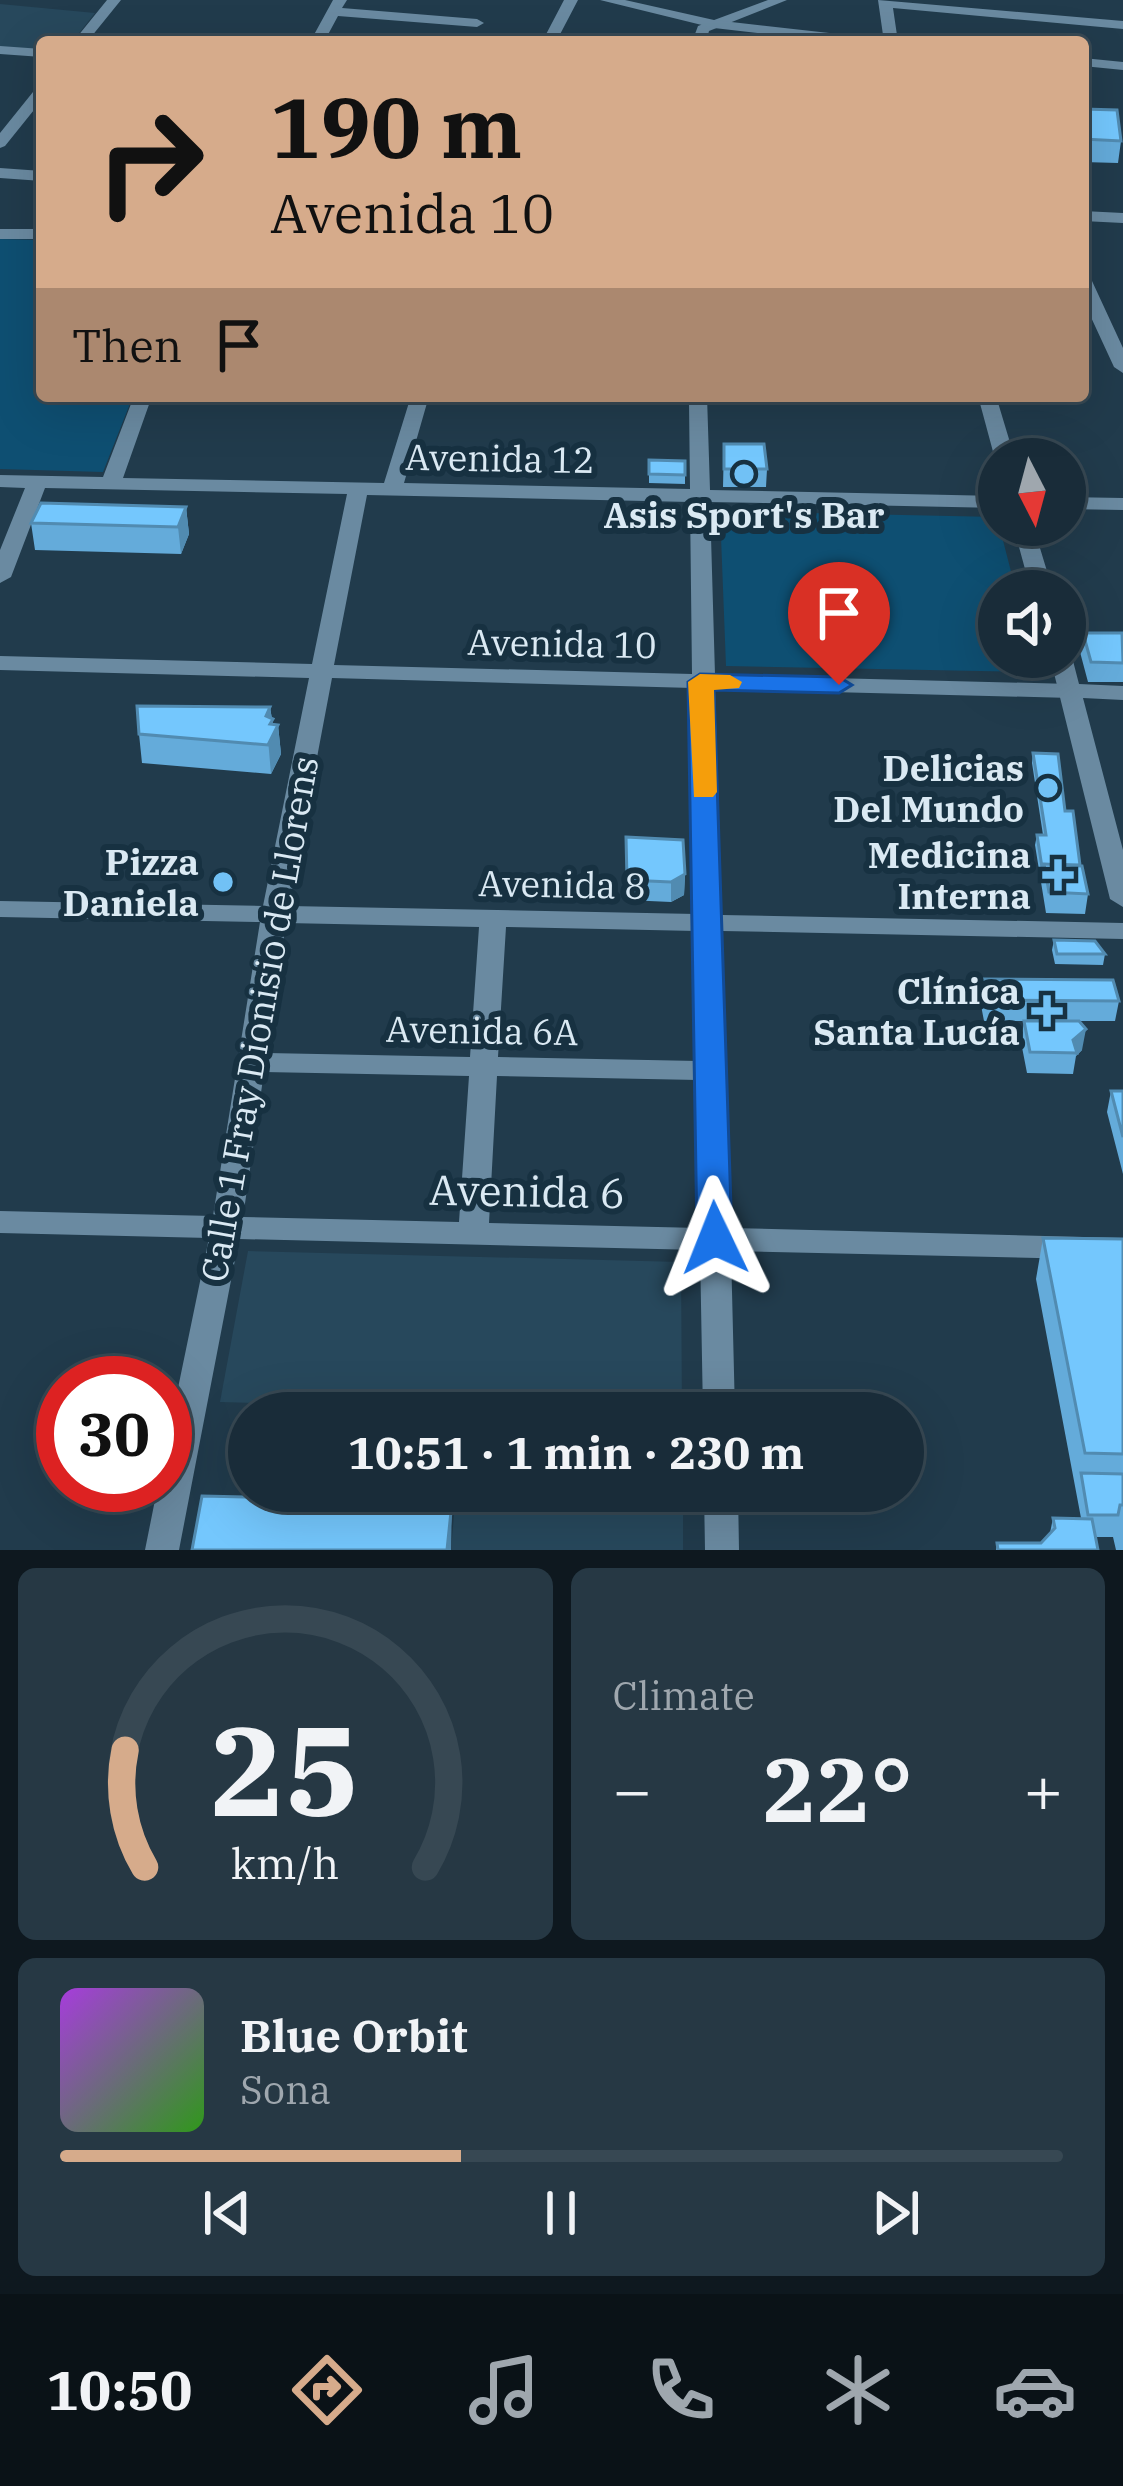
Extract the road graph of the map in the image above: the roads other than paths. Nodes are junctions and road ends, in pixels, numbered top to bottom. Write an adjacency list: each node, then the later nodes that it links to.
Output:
1 (114, 0): 10 (street)
2 (571, 0): 12 (street)
3 (607, 0): 8 (street)
4 (780, 0): 8 (street)
5 (885, 1): 9 (street); 15 (street)
6 (338, 6): 7 (street); 11 (street)
7 (477, 23)
8 (714, 24): 13 (street); 14 (street)
9 (1123, 25)
10 (85, 36)
11 (320, 36)
12 (552, 36)
13 (699, 36)
14 (821, 36)
15 (890, 36)
16 (0, 50): 17 (street)
17 (36, 53)
18 (1089, 63): 19 (street)
19 (1123, 66)
20 (35, 108): 21 (street)
21 (0, 143)
22 (0, 173): 23 (street)
23 (36, 176)
24 (1089, 216): 25 (street)
25 (1123, 218)
26 (0, 233): 27 (street)
27 (36, 234)
28 (1089, 294): 29 (street)
29 (1123, 367)
30 (141, 402): 37 (street)
31 (418, 402): 39 (street)
32 (698, 402): 40 (street)
33 (989, 402): 34 (street)
34 (999, 438)
35 (0, 481): 36 (street, Avenida 12)
36 (37, 482): 37 (street, Avenida 12); 44 (street)
37 (111, 482): 38 (street, Avenida 12)
38 (358, 488): 39 (street, Avenida 12); 46 (street, Calle 1 Fray Dionisio de Llorens)
39 (392, 489): 40 (street, Avenida 12)
40 (697, 496): 41 (street, Avenida 12); 48 (street)
41 (978, 502)
42 (1086, 503): 43 (street)
43 (1123, 504)
44 (0, 577)
45 (0, 663): 46 (street, Avenida 10)
46 (319, 675): 48 (street, Avenida 10); 53 (street, Calle 1 Fray Dionisio de Llorens)
47 (1067, 678): 49 (street)
48 (700, 682): 49 (street, Avenida 10); 55 (street)
49 (1071, 692): 50 (street, Avenida 10); 51 (street)
50 (1123, 693)
51 (1123, 899)
52 (0, 909): 53 (street, Avenida 8)
53 (274, 915): 54 (street, Avenida 8); 57 (street, Calle 1 Fray Dionisio de Llorens)
54 (493, 919): 55 (street, Avenida 8); 58 (street)
55 (707, 923): 56 (street, Avenida 8); 59 (street)
56 (1123, 931)
57 (252, 1062): 58 (street, Avenida 6A); 61 (street, Calle 1 Fray Dionisio de Llorens)
58 (481, 1066): 59 (street, Avenida 6A); 62 (street)
59 (710, 1071): 63 (street)
60 (0, 1222): 61 (street, Avenida 6)
61 (226, 1227): 62 (street, Avenida 6); 67 (street, Calle 1 Fray Dionisio de Llorens)
62 (473, 1232): 63 (street, Avenida 6)
63 (715, 1238): 64 (street, Avenida 6); 65 (street)
64 (1123, 1250)
65 (719, 1392)
66 (721, 1512): 68 (street)
67 (162, 1550)
68 (722, 1550)

